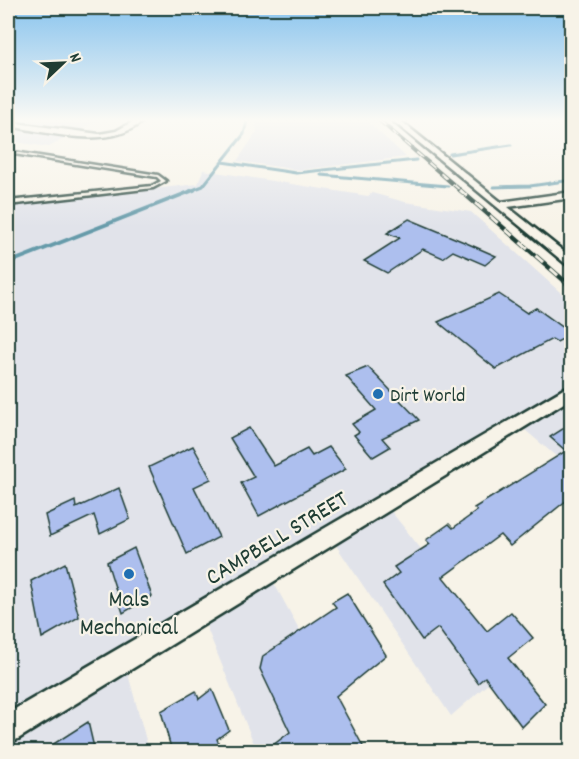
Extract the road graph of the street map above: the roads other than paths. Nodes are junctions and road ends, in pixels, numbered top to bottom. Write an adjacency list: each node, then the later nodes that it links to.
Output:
1 (36, 156): 4 (lane)
2 (441, 156): 5 (street)
3 (572, 195): 5 (street)
4 (8, 203)
5 (499, 205): 6 (street)
6 (572, 265)
7 (572, 390): 8 (street, CAMPBELL STREET)
8 (8, 729)

